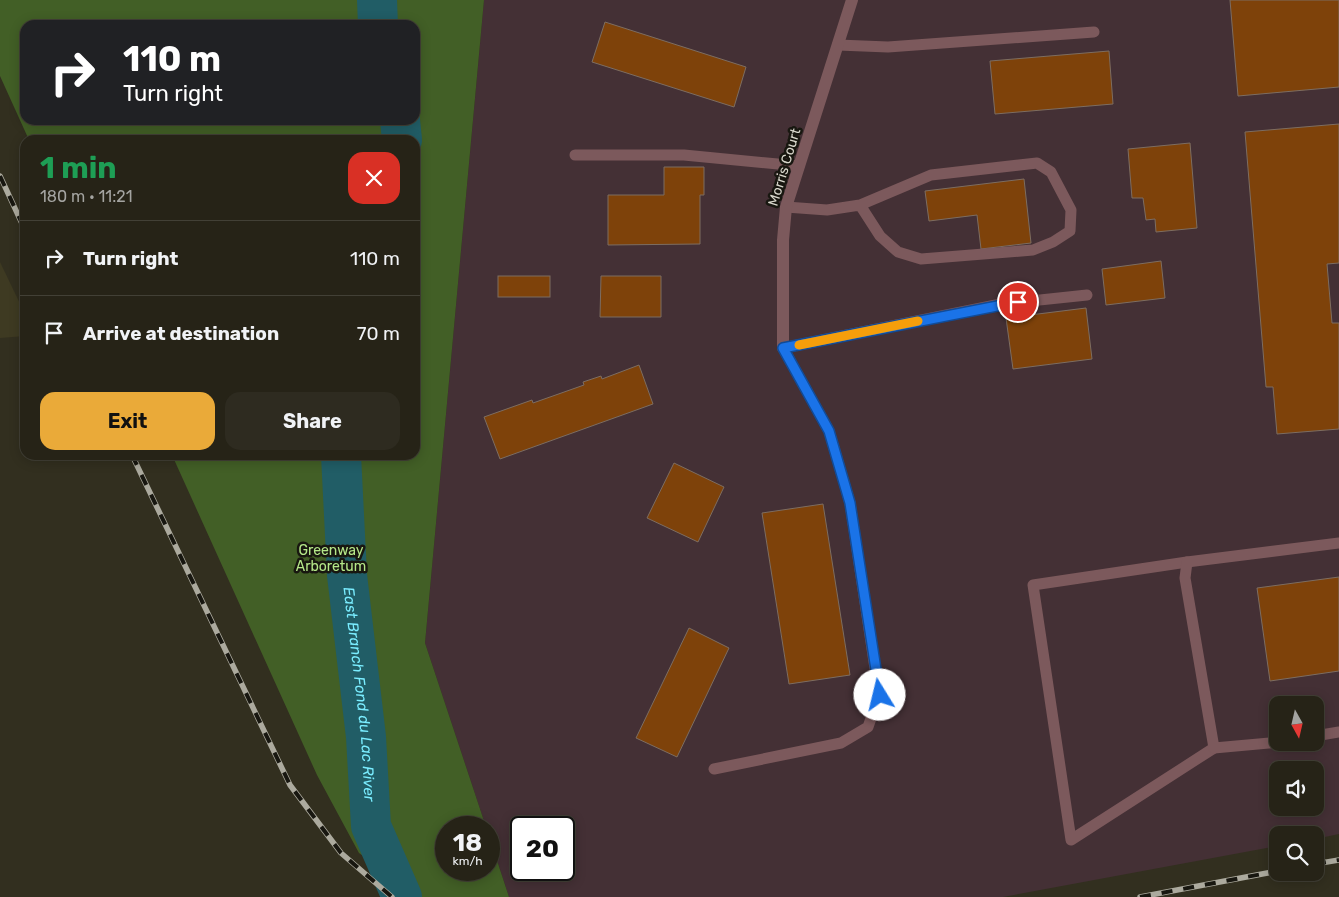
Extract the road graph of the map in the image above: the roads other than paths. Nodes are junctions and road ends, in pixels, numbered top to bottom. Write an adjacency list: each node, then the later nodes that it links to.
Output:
1 (852, 0): 3 (street, Morris Court)
2 (1094, 32): 3 (lane)
3 (838, 46): 5 (street, Morris Court)
4 (575, 155): 5 (lane)
5 (799, 166): 7 (street, Morris Court)
6 (860, 205): 6 (lane); 7 (lane)
7 (786, 207): 9 (street, Morris Court)
8 (1087, 295): 9 (lane)
9 (783, 348): 16 (lane)
10 (1339, 543): 11 (lane)
11 (1187, 562): 15 (lane); 15 (lane)
12 (1339, 732): 13 (lane)
13 (1324, 734)
14 (1269, 743): 15 (lane)
15 (1214, 748)
16 (714, 769)

